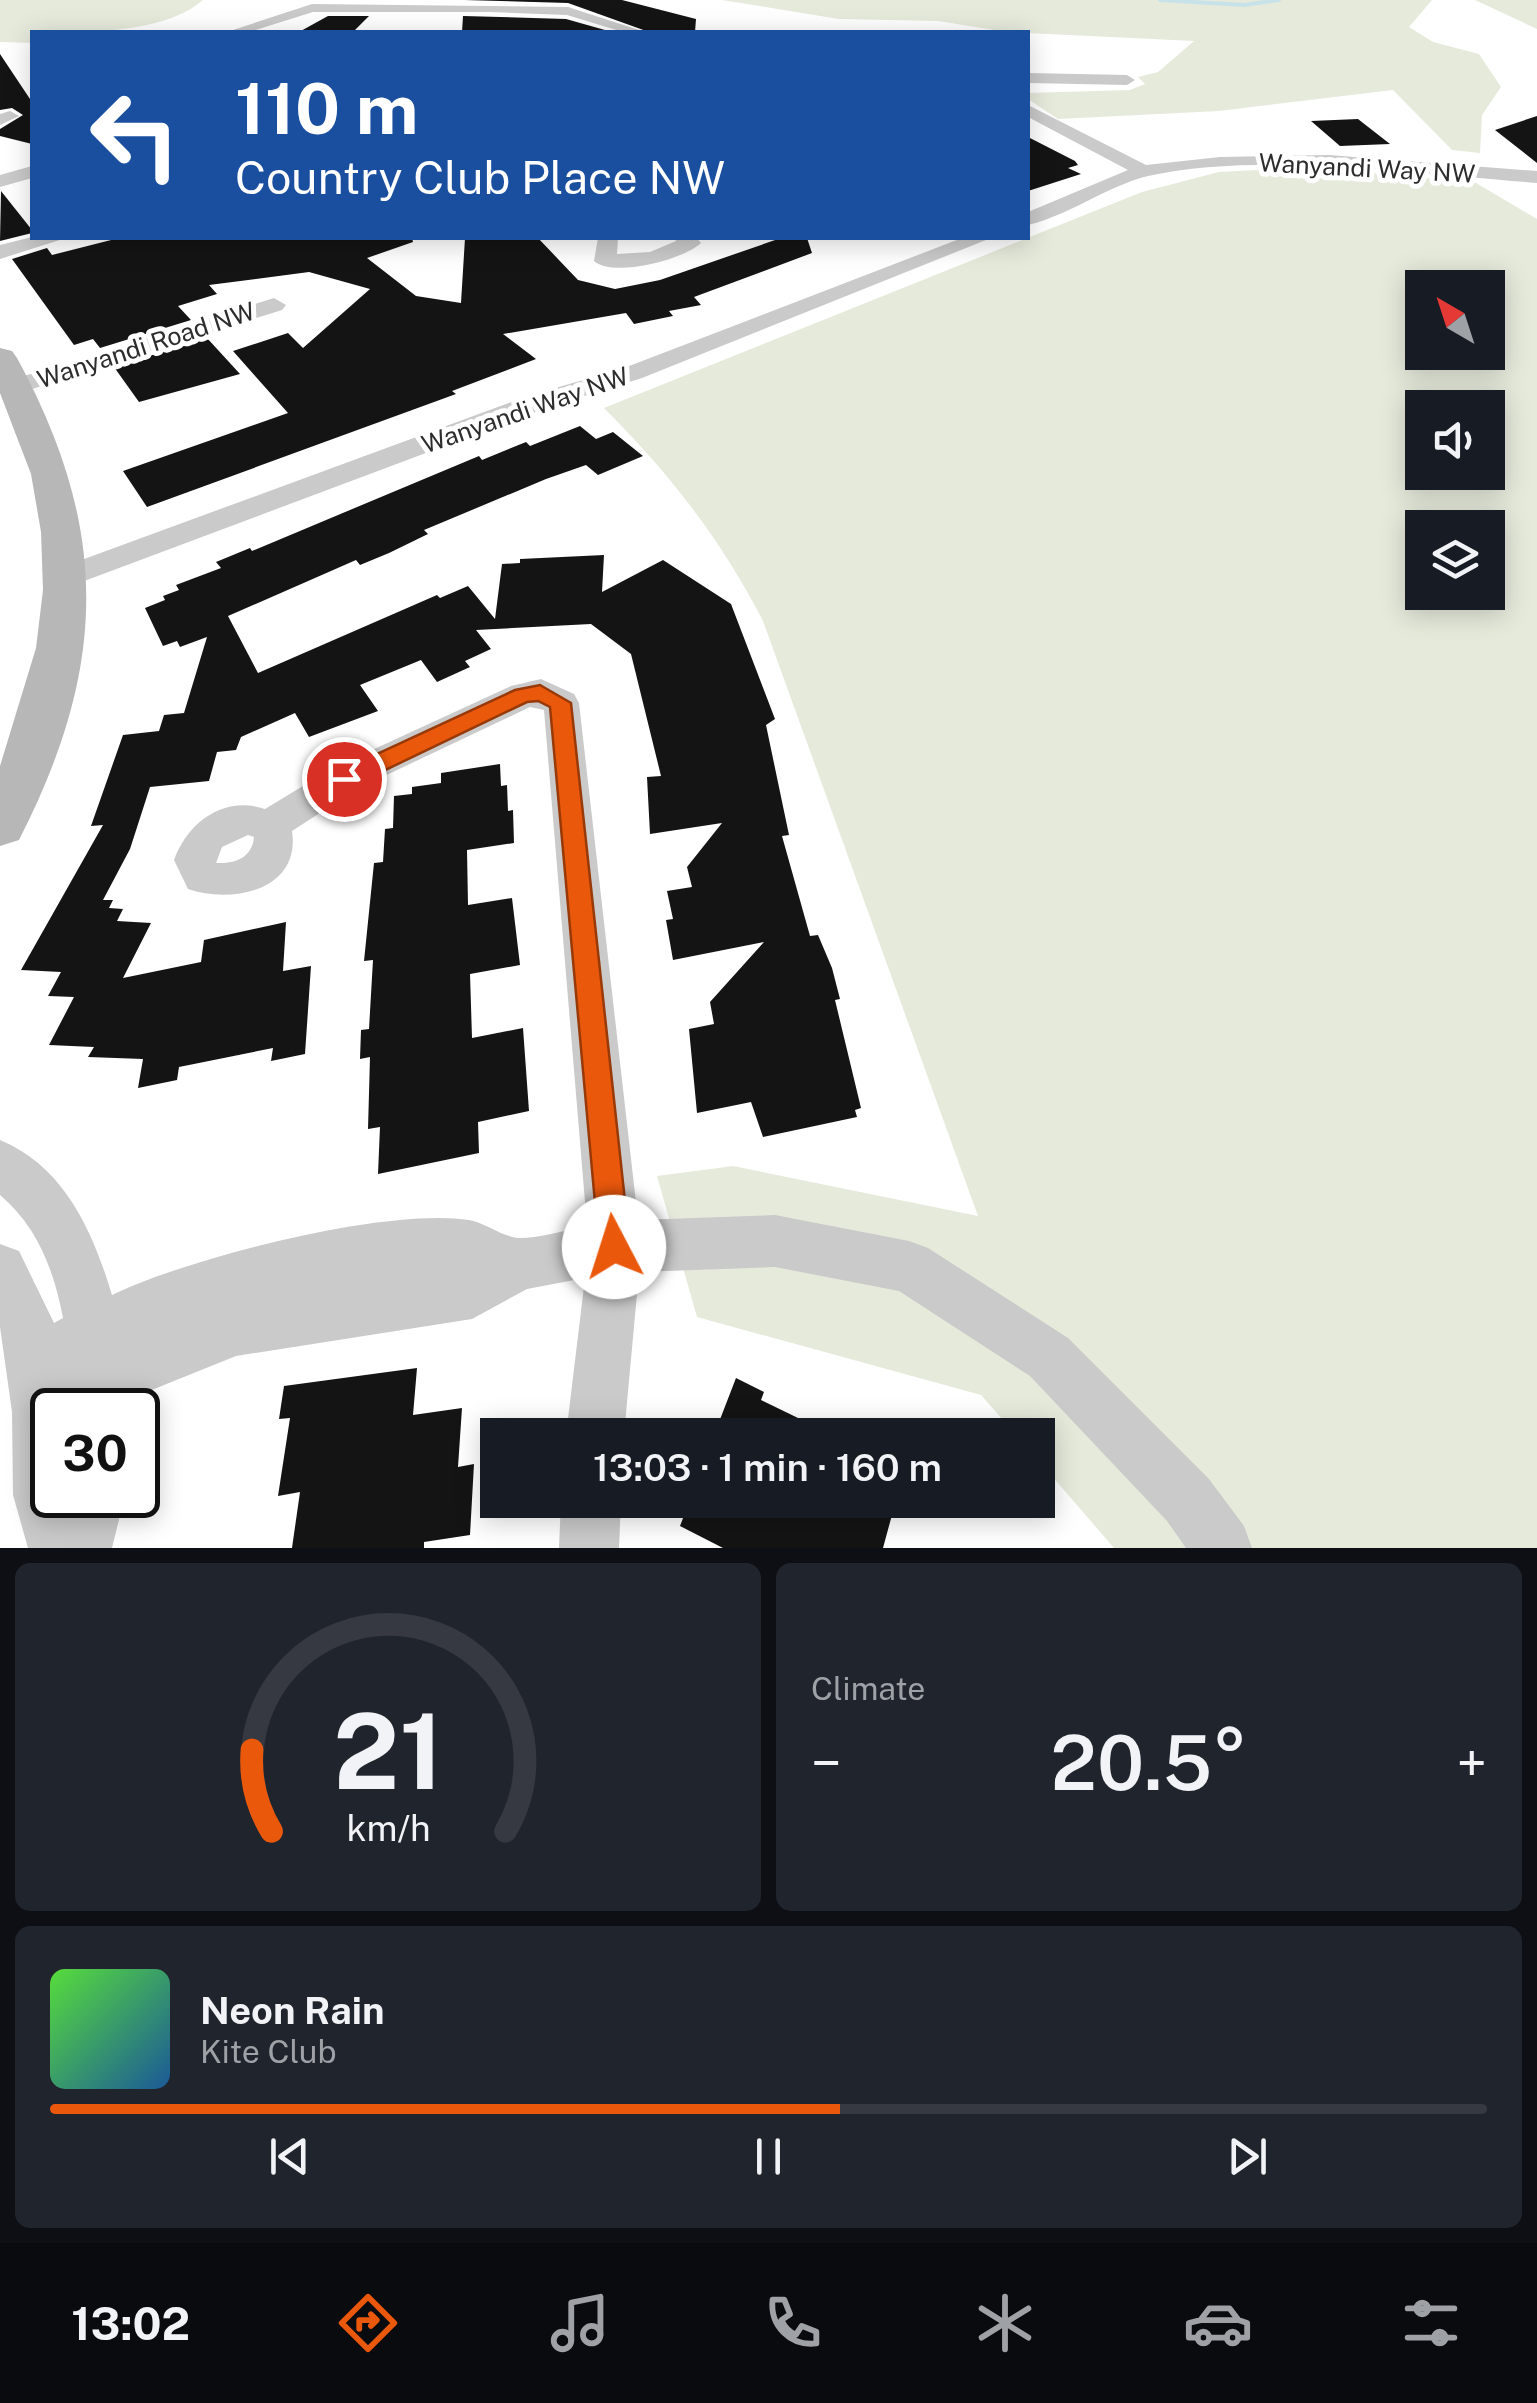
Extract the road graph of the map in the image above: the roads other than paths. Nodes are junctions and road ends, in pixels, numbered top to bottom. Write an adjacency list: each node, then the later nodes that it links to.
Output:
1 (490, 8): 2 (street); 2 (street); 3 (street)
2 (548, 9): 4 (street)
3 (263, 28)
4 (633, 30)
5 (1030, 78): 6 (street)
6 (1127, 80)
7 (1030, 111): 8 (street)
8 (1144, 171): 10 (street, Wanyandi Way NW); 14 (street, Wanyandi Way NW)
9 (30, 173): 11 (street)
10 (1537, 177)
11 (0, 181)
12 (30, 181): 13 (street)
13 (0, 190)
14 (1030, 218)
15 (47, 240): 19 (street)
16 (608, 240): 17 (street)
17 (687, 240)
18 (975, 240): 22 (street, Wanyandi Way NW)
19 (0, 252)
20 (274, 304): 21 (street, Wanyandi Road NW)
21 (8, 372): 22 (street, Wanyandi Road NW)
22 (68, 576): 23 (street, Wanyandi Road NW)
23 (0, 824)
24 (268, 826): 26 (street)
25 (0, 1164): 28 (street)
26 (614, 1247): 28 (street); 30 (street); 36 (street)
27 (0, 1270): 29 (street)
28 (98, 1374): 29 (street)
29 (37, 1386): 33 (street)
30 (598, 1418)
31 (89, 1518): 34 (street)
32 (590, 1518): 35 (street)
33 (58, 1548)
34 (82, 1548)
35 (588, 1548)
36 (1222, 1548)

